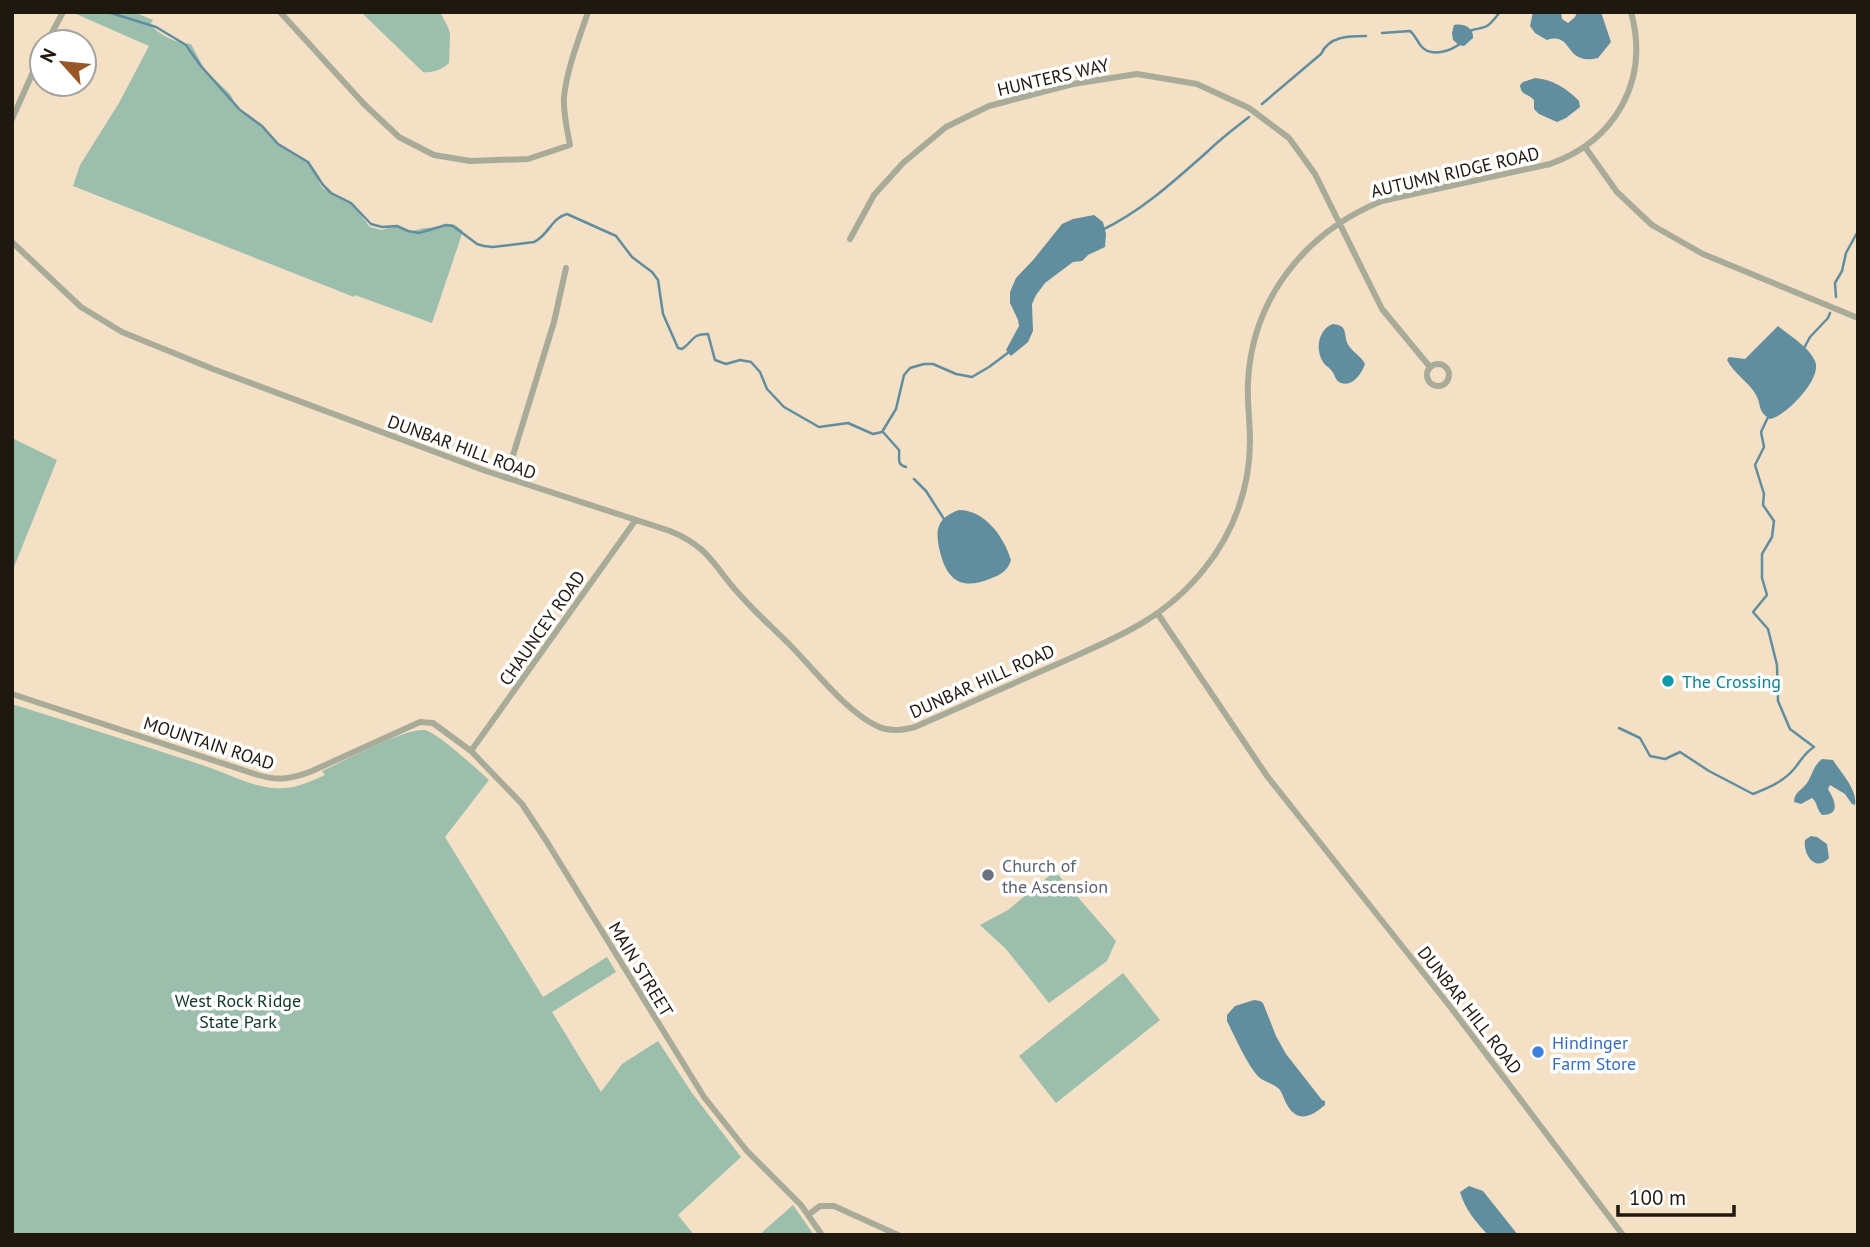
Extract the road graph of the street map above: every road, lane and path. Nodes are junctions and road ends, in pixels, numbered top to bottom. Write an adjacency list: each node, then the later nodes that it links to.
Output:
1 (63, 12): 5 (street)
2 (280, 12): 3 (street)
3 (589, 12)
4 (1631, 12): 8 (street, AUTUMN RIDGE ROAD)
5 (54, 28)
6 (28, 83): 7 (street)
7 (12, 119)
8 (1585, 147): 9 (street, AUTUMN RIDGE ROAD); 13 (street)
9 (1339, 223): 10 (street, HUNTERS WAY); 14 (street, HUNTERS WAY); 17 (street, AUTUMN RIDGE ROAD)
10 (850, 239)
11 (12, 242): 15 (street, DUNBAR HILL ROAD)
12 (566, 268): 15 (street)
13 (1858, 318)
14 (1430, 367)
15 (506, 478): 16 (street, DUNBAR HILL ROAD)
16 (635, 521): 17 (street, DUNBAR HILL ROAD); 20 (street, CHAUNCEY ROAD)
17 (1158, 614): 24 (street, DUNBAR HILL ROAD)
18 (12, 694): 19 (street, MOUNTAIN ROAD)
19 (433, 723): 20 (street, MAIN STREET)
20 (471, 751): 21 (street, MAIN STREET)
21 (808, 1215): 22 (street, MAIN STREET); 23 (street)
22 (822, 1235)
23 (898, 1235)
24 (1623, 1235)

